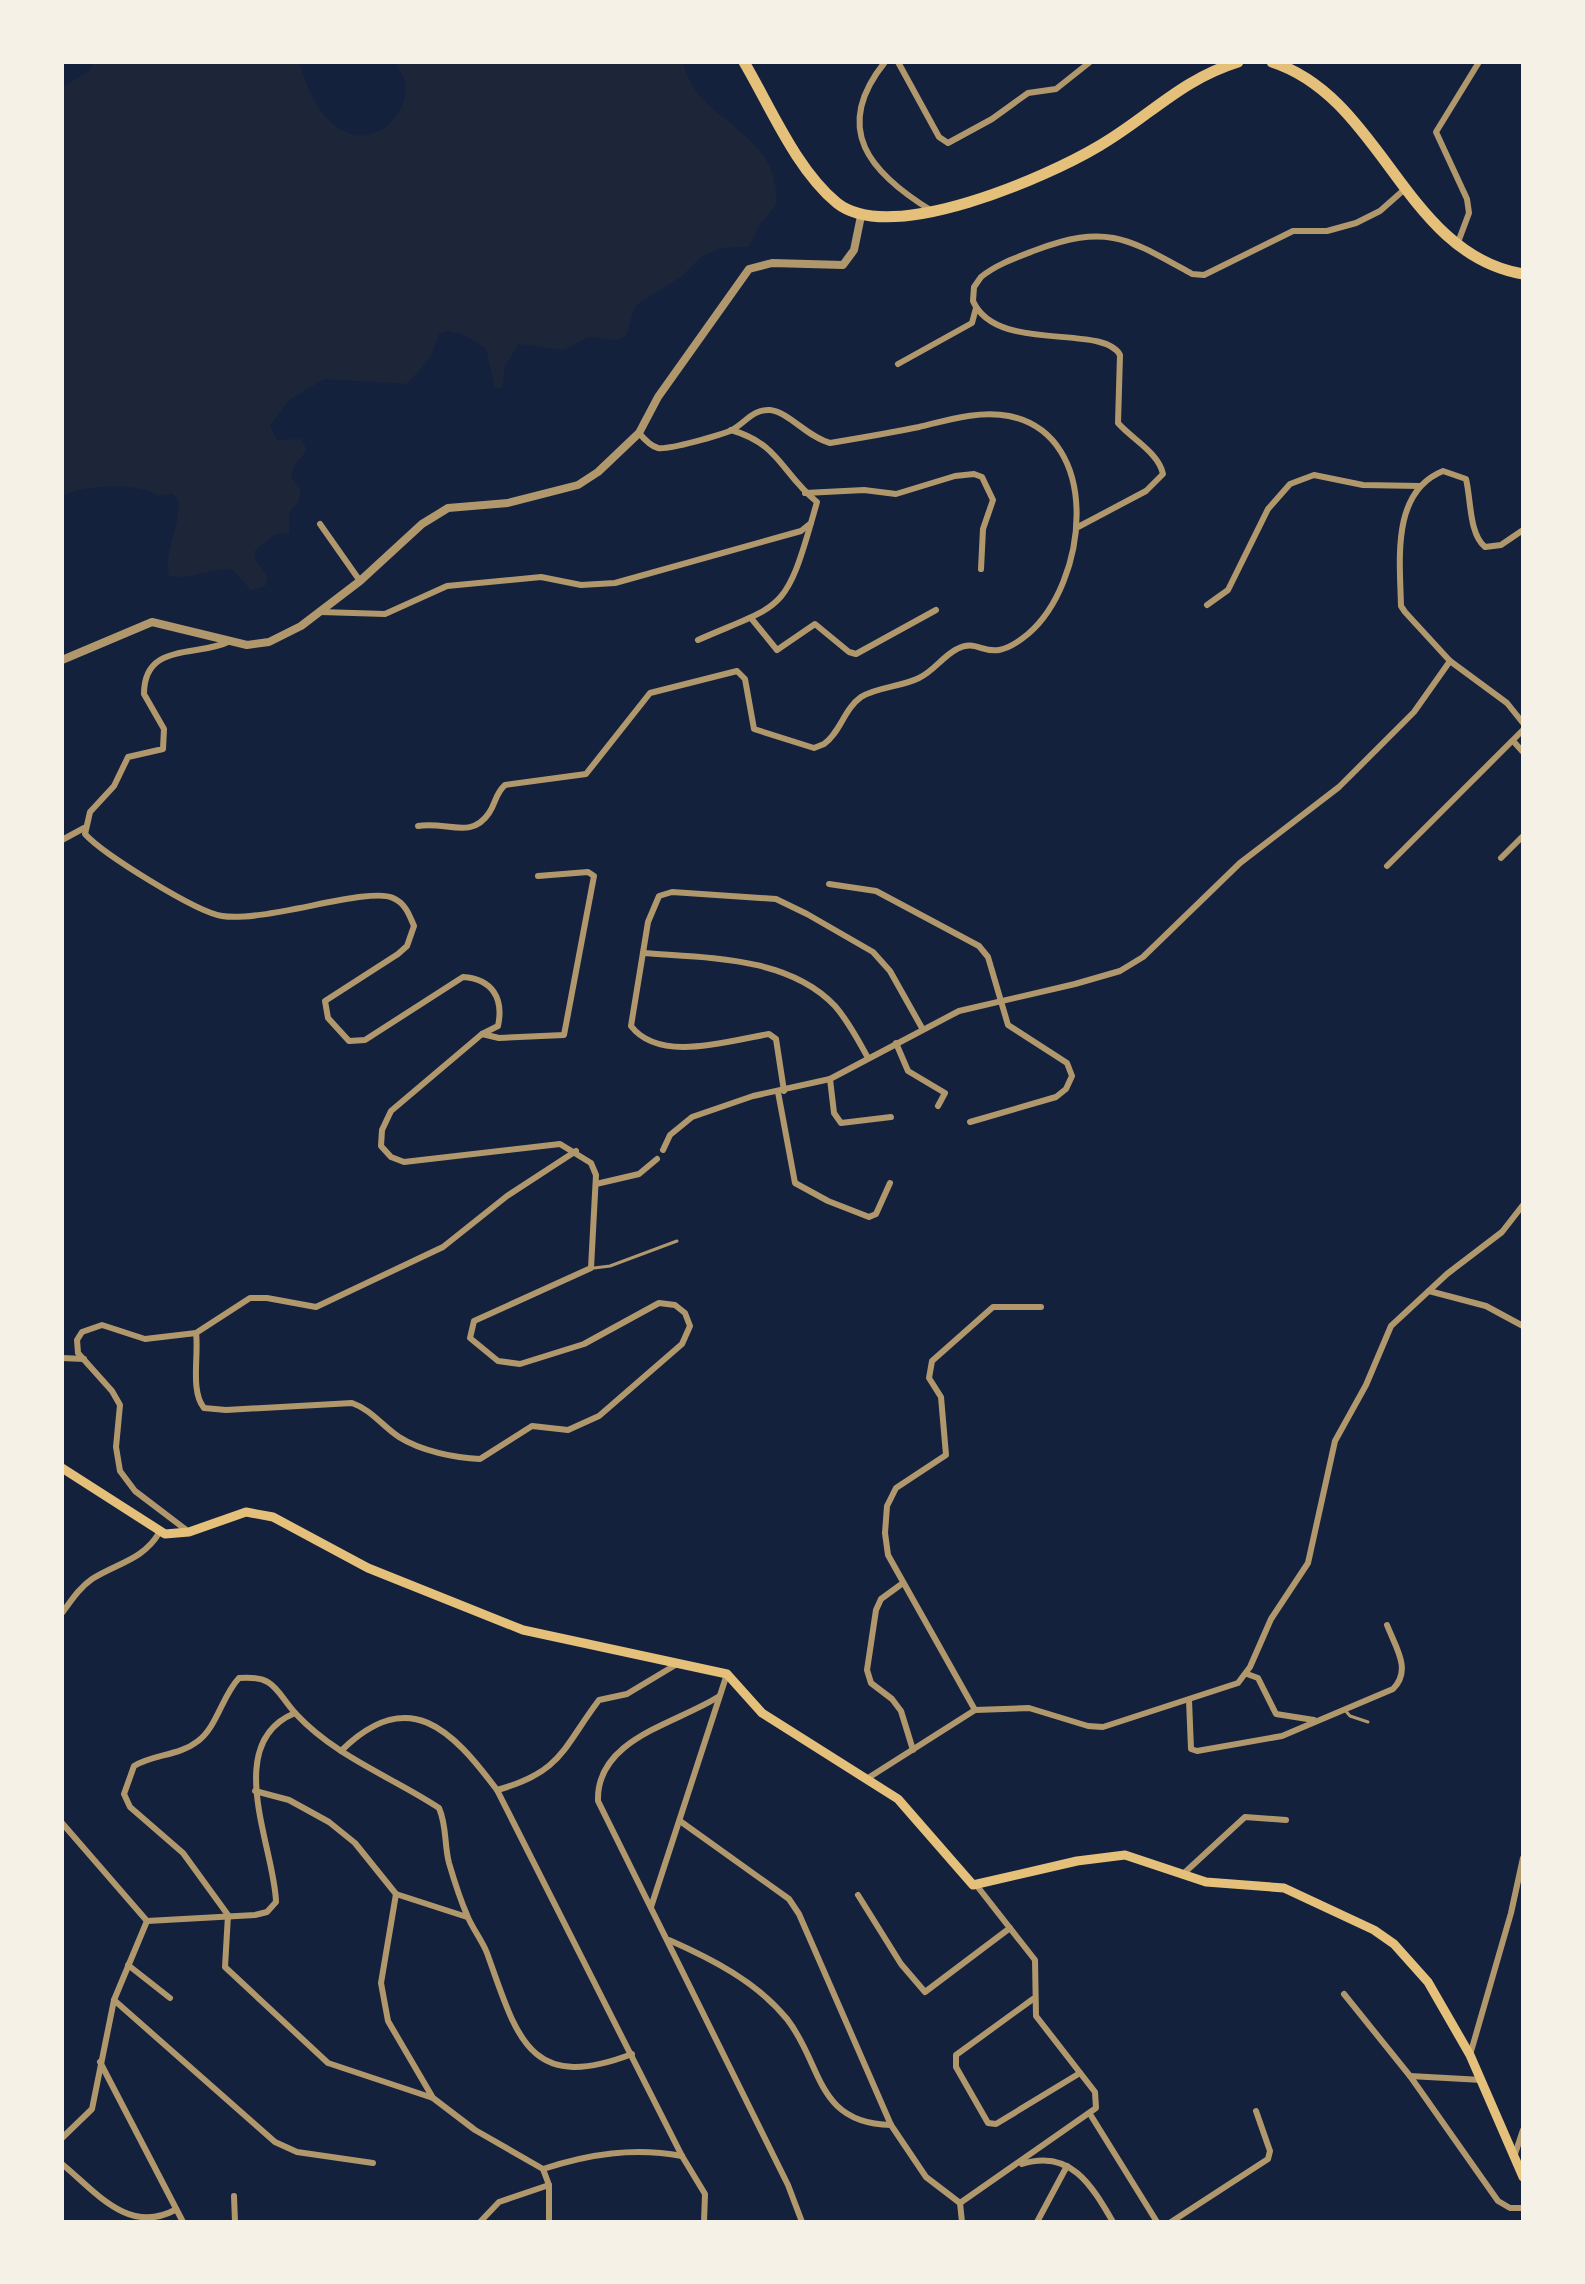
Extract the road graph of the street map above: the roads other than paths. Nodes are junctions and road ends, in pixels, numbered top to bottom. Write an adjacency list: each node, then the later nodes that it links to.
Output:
1 (744, 62): 10 (highway)
2 (885, 62): 9 (street)
3 (898, 62): 4 (street)
4 (1090, 62)
5 (1238, 62): 9 (highway)
6 (1272, 62): 8 (highway)
7 (1479, 62): 11 (street)
8 (1406, 187): 11 (highway); 13 (street)
9 (934, 212): 10 (highway)
10 (861, 216): 16 (street)
11 (1457, 245): 12 (highway)
12 (1523, 274)
13 (976, 308): 14 (street); 21 (street)
14 (898, 364)
15 (731, 430): 16 (street); 18 (street); 21 (street)
16 (639, 433): 24 (street)
17 (1420, 486): 22 (street); 25 (street); 32 (street)
18 (805, 493): 19 (street); 23 (street)
19 (811, 523): 27 (street); 28 (street)
20 (320, 524): 24 (street)
21 (1078, 527): 37 (street)
22 (1523, 530)
23 (981, 569)
24 (360, 581): 27 (street)
25 (1207, 605)
26 (936, 610): 28 (street)
27 (321, 612): 29 (street)
28 (751, 618): 30 (street)
29 (231, 640): 31 (street); 38 (street)
30 (698, 640)
31 (62, 660)
32 (1450, 661): 33 (street); 46 (street)
33 (1523, 723)
34 (1523, 730): 35 (street)
35 (1514, 742): 36 (street); 42 (street)
36 (1523, 752)
37 (418, 826)
38 (84, 828): 40 (street); 48 (street)
39 (1523, 836): 41 (street)
40 (62, 840)
41 (1501, 858)
42 (1387, 866)
43 (538, 876): 48 (street)
44 (829, 884): 46 (street)
45 (643, 953): 47 (street); 50 (street); 52 (street)
46 (999, 1004): 47 (street); 55 (street)
47 (922, 1028): 49 (street)
48 (482, 1034): 57 (street)
49 (896, 1043): 50 (street); 53 (street)
50 (868, 1058): 51 (street)
51 (830, 1079): 52 (street); 54 (street)
52 (781, 1092): 56 (street); 59 (street)
53 (938, 1106)
54 (891, 1117)
55 (970, 1122)
56 (663, 1150)
57 (576, 1151): 60 (street); 67 (street)
58 (657, 1159): 60 (street)
59 (890, 1183)
60 (596, 1184): 63 (street)
61 (1523, 1205): 64 (street)
62 (677, 1241): 63 (lane)
63 (591, 1268): 67 (street)
64 (1429, 1291): 66 (street); 78 (street)
65 (1041, 1307): 73 (street)
66 (1523, 1326)
67 (196, 1333): 69 (street)
68 (62, 1358): 69 (street)
69 (84, 1359): 71 (street)
70 (62, 1468): 72 (main road)
71 (189, 1532): 72 (main road); 76 (main road)
72 (159, 1533): 74 (street)
73 (903, 1583): 82 (street); 86 (street)
74 (62, 1613)
75 (1387, 1625): 81 (street)
76 (680, 1662): 77 (main road); 89 (street)
77 (727, 1674): 79 (street); 88 (main road)
78 (1247, 1674): 80 (street); 84 (street)
79 (718, 1697): 92 (street); 99 (street)
80 (1189, 1700): 82 (street); 84 (street)
81 (1344, 1709): 84 (street); 85 (lane)
82 (975, 1710): 86 (street)
83 (295, 1713): 87 (street); 90 (street); 100 (street)
84 (1314, 1720)
85 (1368, 1722)
86 (913, 1750): 88 (street)
87 (341, 1751): 89 (street); 101 (street)
88 (868, 1778): 96 (main road)
89 (497, 1790): 110 (street)
90 (255, 1791): 97 (street); 100 (street)
91 (1286, 1820): 95 (street)
92 (680, 1821): 99 (street); 119 (street)
93 (62, 1823): 102 (street)
94 (1523, 1858): 111 (street)
95 (1182, 1875): 96 (main road); 111 (main road)
96 (977, 1886): 103 (street)
97 (396, 1894): 101 (street); 116 (street)
98 (858, 1895): 103 (street)
99 (651, 1907): 104 (street)
100 (228, 1915): 102 (street); 116 (street)
101 (467, 1917): 110 (street)
102 (147, 1921): 105 (street)
103 (1010, 1928): 108 (street)
104 (668, 1940): 119 (street); 140 (street)
105 (128, 1965): 107 (street); 109 (street)
106 (1344, 1994): 114 (street)
107 (170, 1998)
108 (1033, 1999): 113 (street); 113 (street)
109 (114, 2000): 112 (street); 124 (street)
110 (632, 2054): 123 (street)
111 (1470, 2055): 115 (main road)
112 (100, 2062): 121 (street); 134 (street)
113 (1080, 2073): 118 (street)
114 (1410, 2076): 115 (street); 133 (street)
115 (1482, 2080): 122 (main road)
116 (433, 2098): 128 (street)
117 (1256, 2111): 145 (street)
118 (1090, 2114): 126 (street); 144 (street)
119 (891, 2125): 132 (street)
120 (1523, 2130): 122 (street)
121 (62, 2138)
122 (1515, 2154): 129 (main road)
123 (682, 2156): 128 (street); 139 (street)
124 (373, 2163)
125 (62, 2164): 134 (street)
126 (1015, 2166): 127 (street); 132 (street)
127 (1067, 2166): 142 (street); 143 (street)
128 (543, 2169): 130 (street)
129 (1523, 2177)
130 (549, 2185): 137 (street); 138 (street)
131 (234, 2196): 136 (street)
132 (960, 2203): 141 (street)
133 (1523, 2208)
134 (175, 2210): 135 (street)
135 (183, 2222)
136 (235, 2222)
137 (480, 2222)
138 (549, 2222)
139 (704, 2222)
140 (802, 2222)
141 (962, 2222)
142 (1037, 2222)
143 (1113, 2222)
144 (1157, 2222)
145 (1171, 2222)

